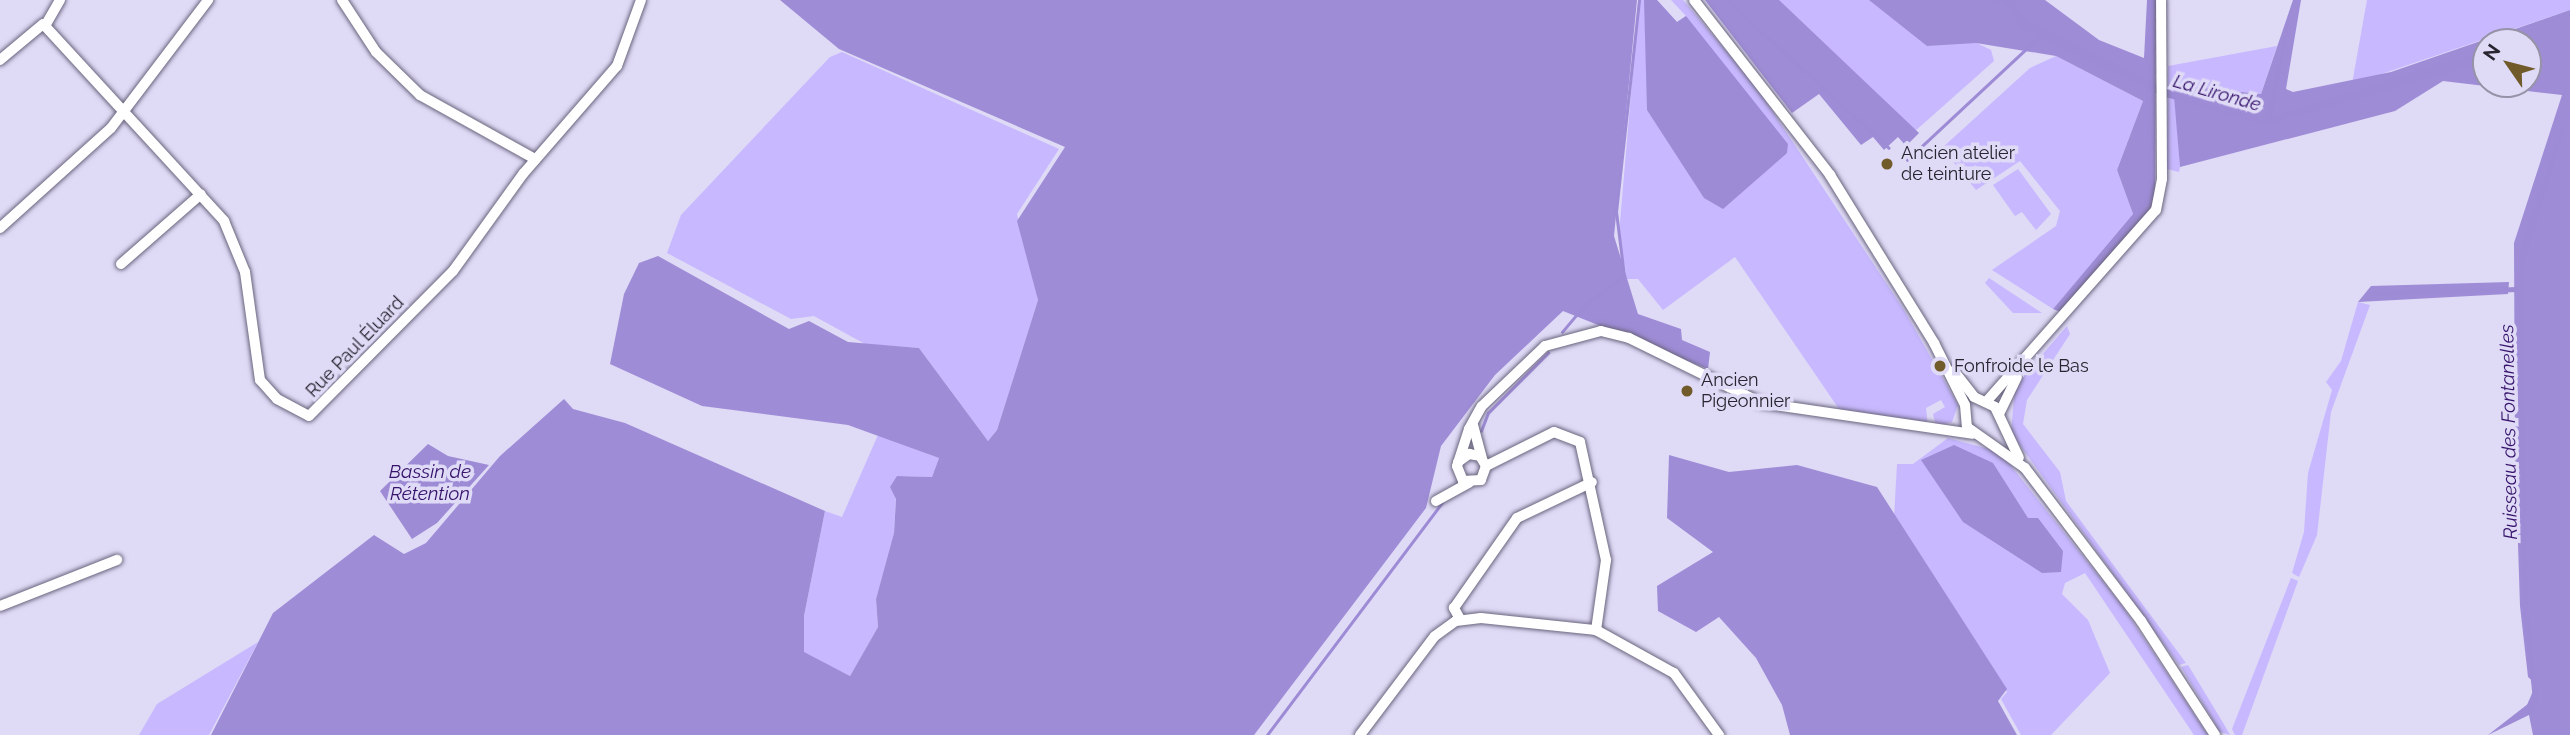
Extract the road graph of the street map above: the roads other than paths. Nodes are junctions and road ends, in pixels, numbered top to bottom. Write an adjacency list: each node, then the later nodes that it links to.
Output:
1 (60, 0): 7 (street)
2 (208, 0): 9 (street)
3 (342, 0): 10 (street)
4 (642, 0): 10 (street, Rue Paul Éluard)
5 (1694, 0): 14 (street)
6 (2161, 0): 15 (street)
7 (43, 24): 8 (street); 9 (street, Rue Paul Éluard)
8 (0, 60)
9 (122, 116): 11 (street, Rue Paul Éluard); 12 (street)
10 (535, 159): 11 (street, Rue Paul Éluard)
11 (201, 194): 13 (street)
12 (0, 228)
13 (121, 264)
14 (1934, 343): 16 (street); 17 (street)
15 (2039, 346): 16 (street); 18 (street)
16 (1985, 402): 17 (street); 18 (street)
17 (1966, 415): 20 (street); 21 (street)
18 (1999, 416): 21 (street); 24 (street)
19 (1473, 421): 20 (street); 22 (street); 23 (street)
20 (1945, 433): 21 (street)
21 (1976, 435): 24 (street)
22 (1484, 462): 23 (street); 25 (street); 26 (street)
23 (1458, 464): 26 (street); 26 (street)
24 (2025, 468): 33 (street)
25 (1592, 482): 29 (street); 30 (street)
26 (1472, 483)
27 (117, 561): 28 (street)
28 (0, 606)
29 (1460, 619): 30 (street); 31 (street)
30 (1596, 630): 32 (street)
31 (1360, 735)
32 (1719, 735)
33 (2216, 735)

